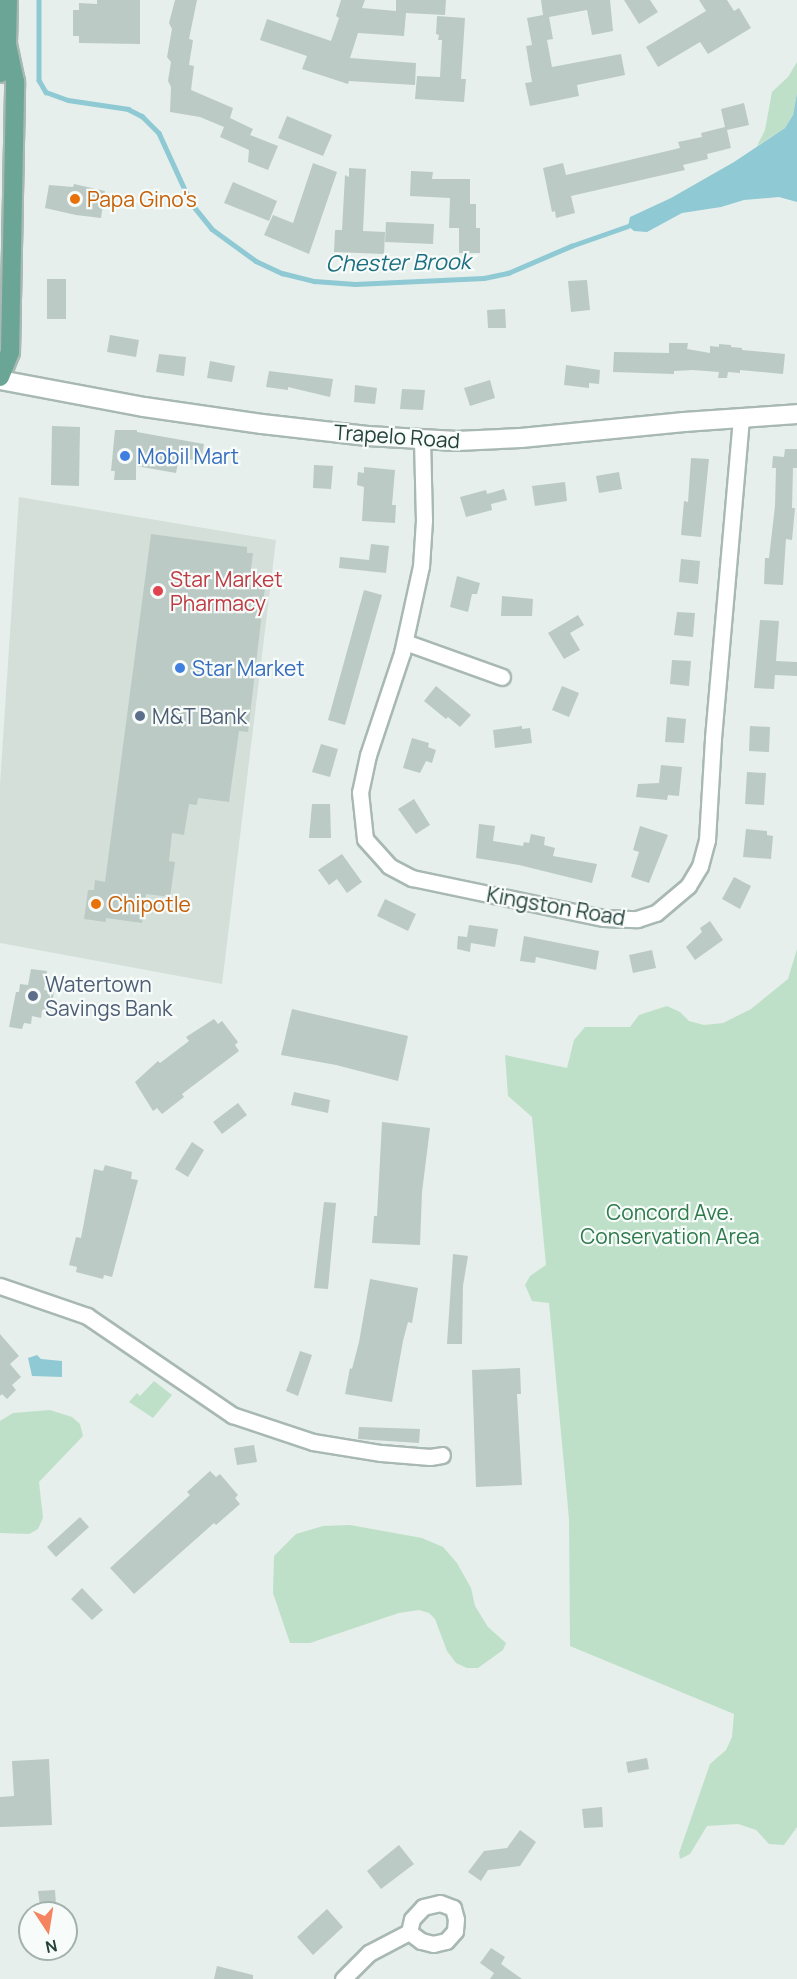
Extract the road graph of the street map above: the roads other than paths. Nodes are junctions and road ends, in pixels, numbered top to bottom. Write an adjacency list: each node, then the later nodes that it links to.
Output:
1 (8, 0): 2 (main road)
2 (7, 43): 3 (main road); 4 (main road)
3 (0, 73)
4 (0, 378): 7 (main road, Trapelo Road)
5 (797, 414): 6 (main road, Trapelo Road)
6 (741, 418): 7 (main road, Trapelo Road); 8 (street, Kingston Road)
7 (423, 439): 8 (street, Kingston Road)
8 (405, 642): 9 (street)
9 (502, 677)
10 (4, 1291): 11 (street)
11 (442, 1455)
12 (410, 1932): 13 (street)
13 (343, 1979)

